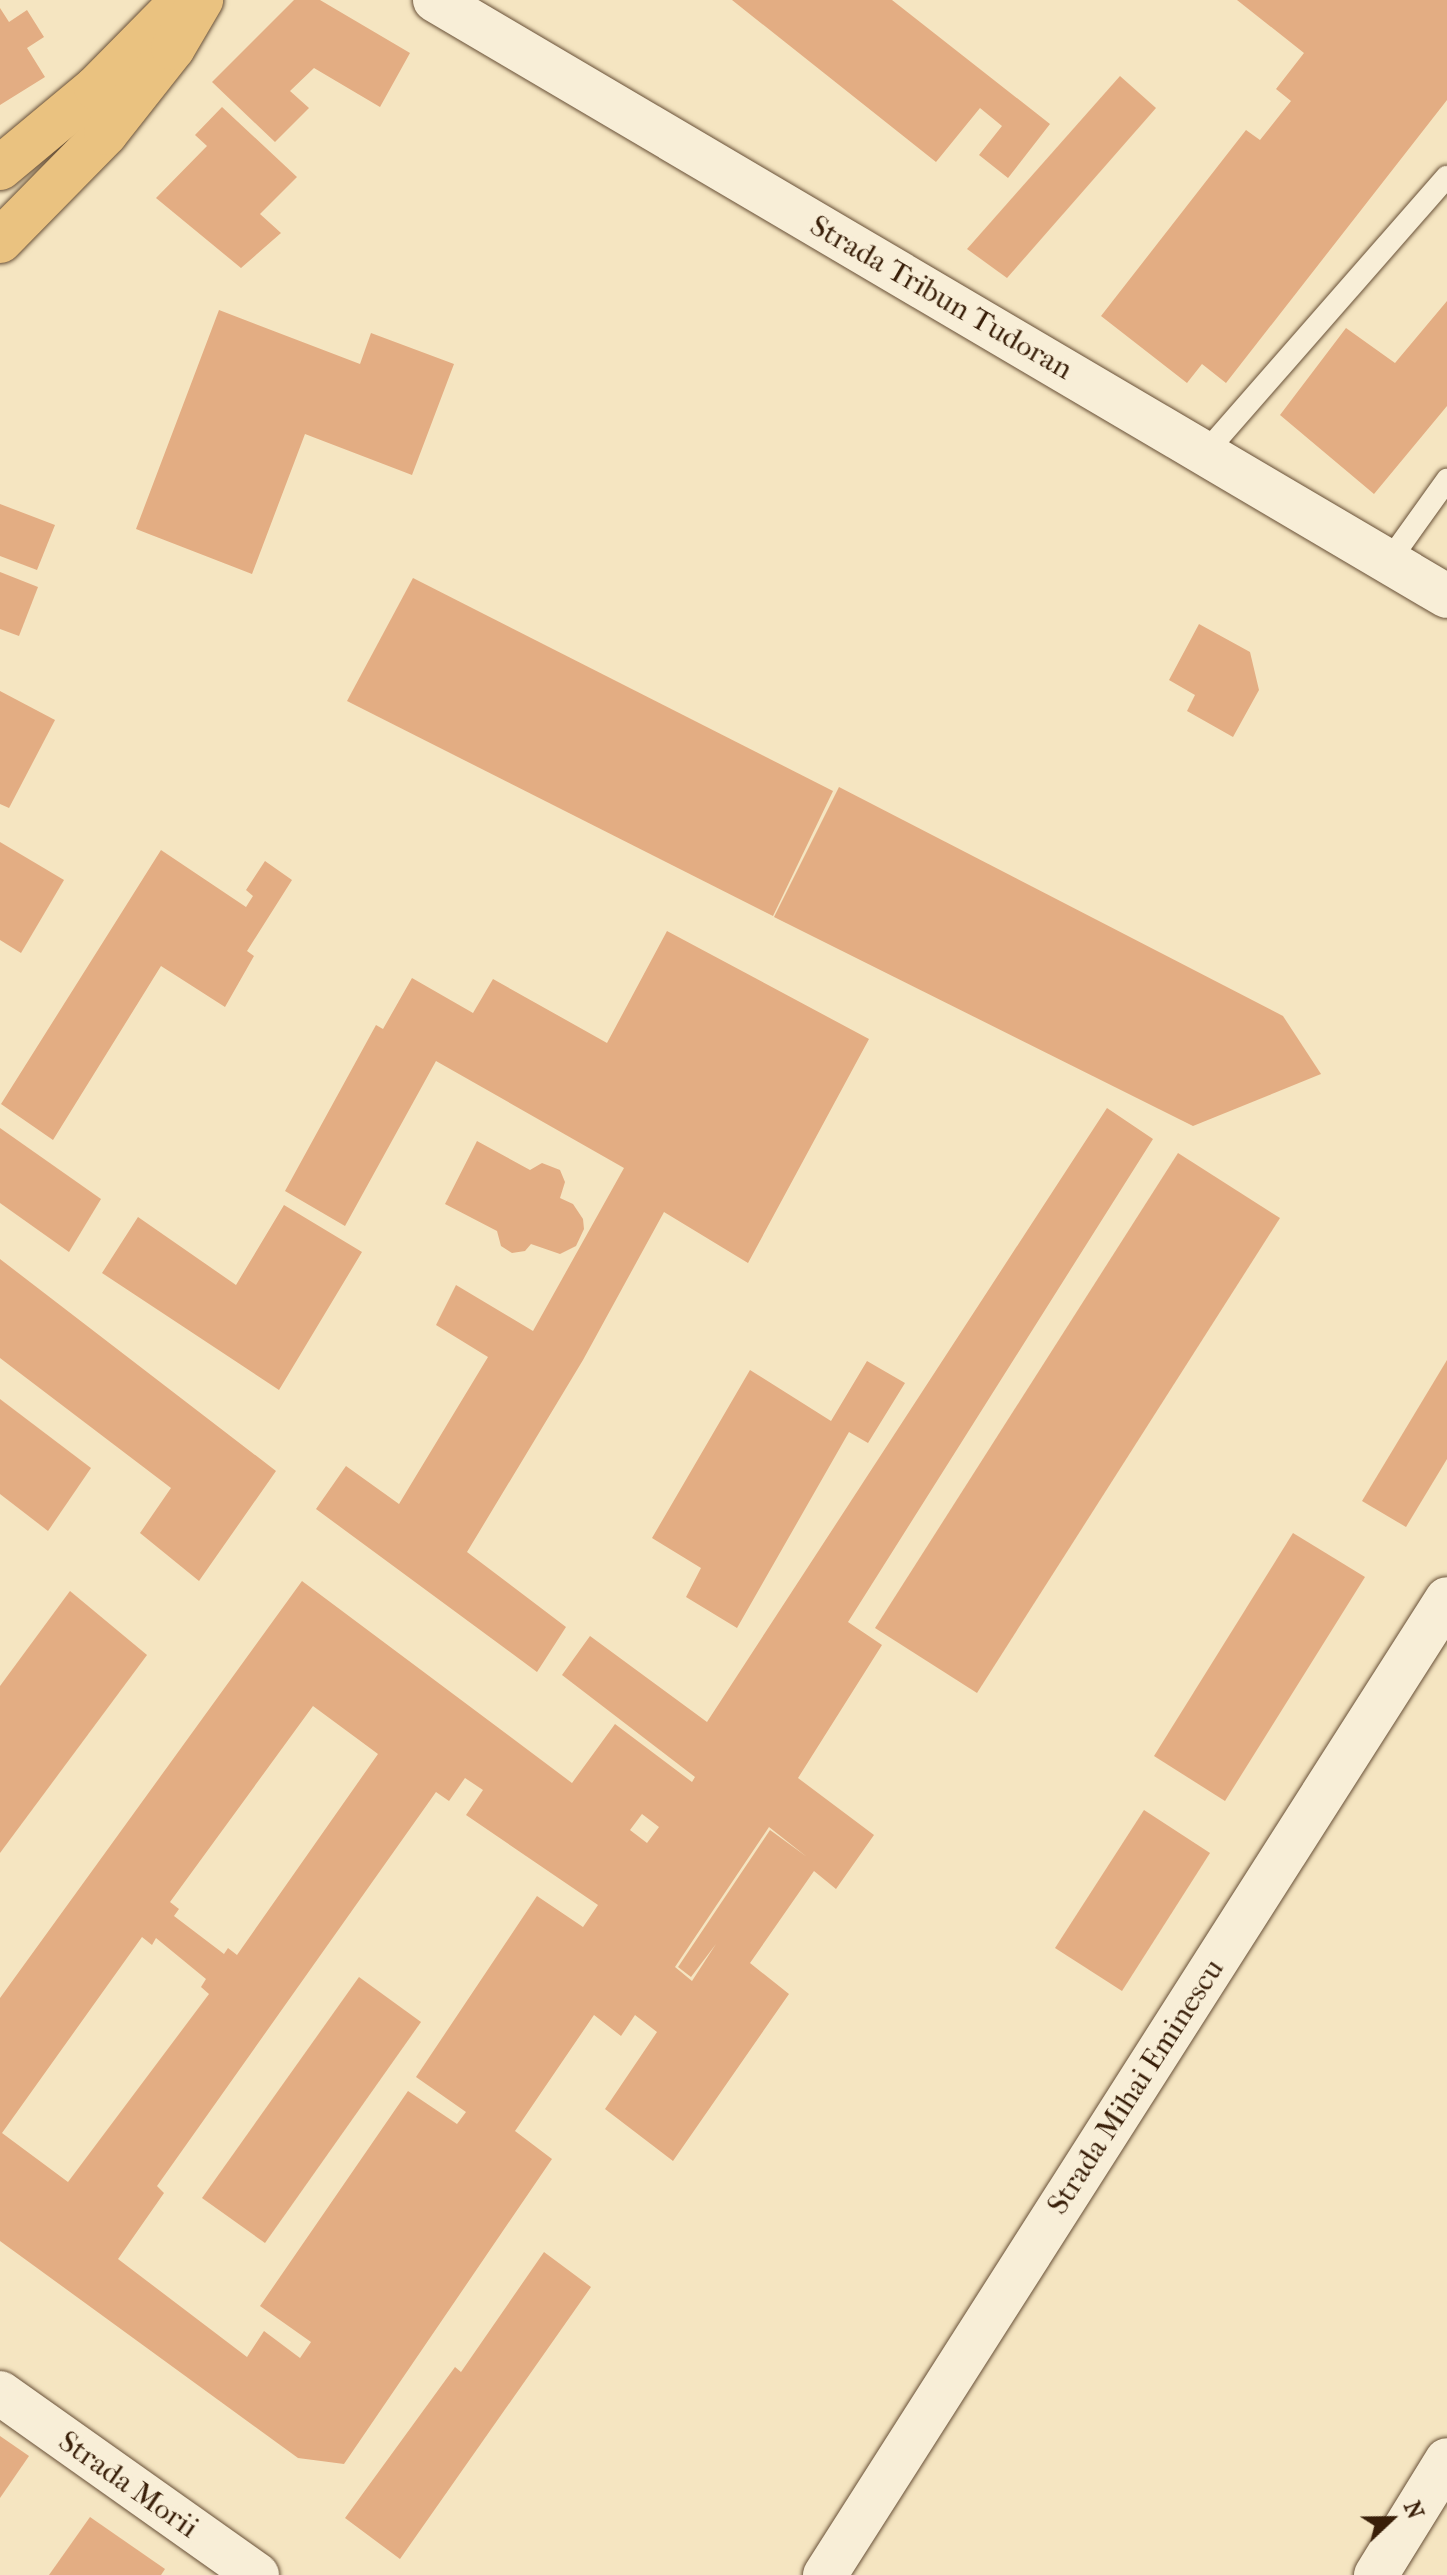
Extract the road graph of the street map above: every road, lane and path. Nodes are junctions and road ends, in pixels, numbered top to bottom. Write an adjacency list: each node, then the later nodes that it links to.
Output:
1 (184, 0): 4 (main road)
2 (201, 0): 6 (main road)
3 (435, 0): 7 (street, Strada Tribun Tudoran)
4 (0, 168)
5 (1447, 177): 7 (lane)
6 (0, 241)
7 (1205, 453): 9 (street, Strada Tribun Tudoran)
8 (1447, 480): 9 (lane)
9 (1389, 561): 10 (street, Strada Tribun Tudoran)
10 (1447, 596)
11 (1447, 1599): 15 (street, Strada Mihai Eminescu)
12 (0, 2393): 14 (street, Strada Morii)
13 (1447, 2460): 16 (street)
14 (257, 2575)
15 (825, 2575)
16 (1376, 2575)

